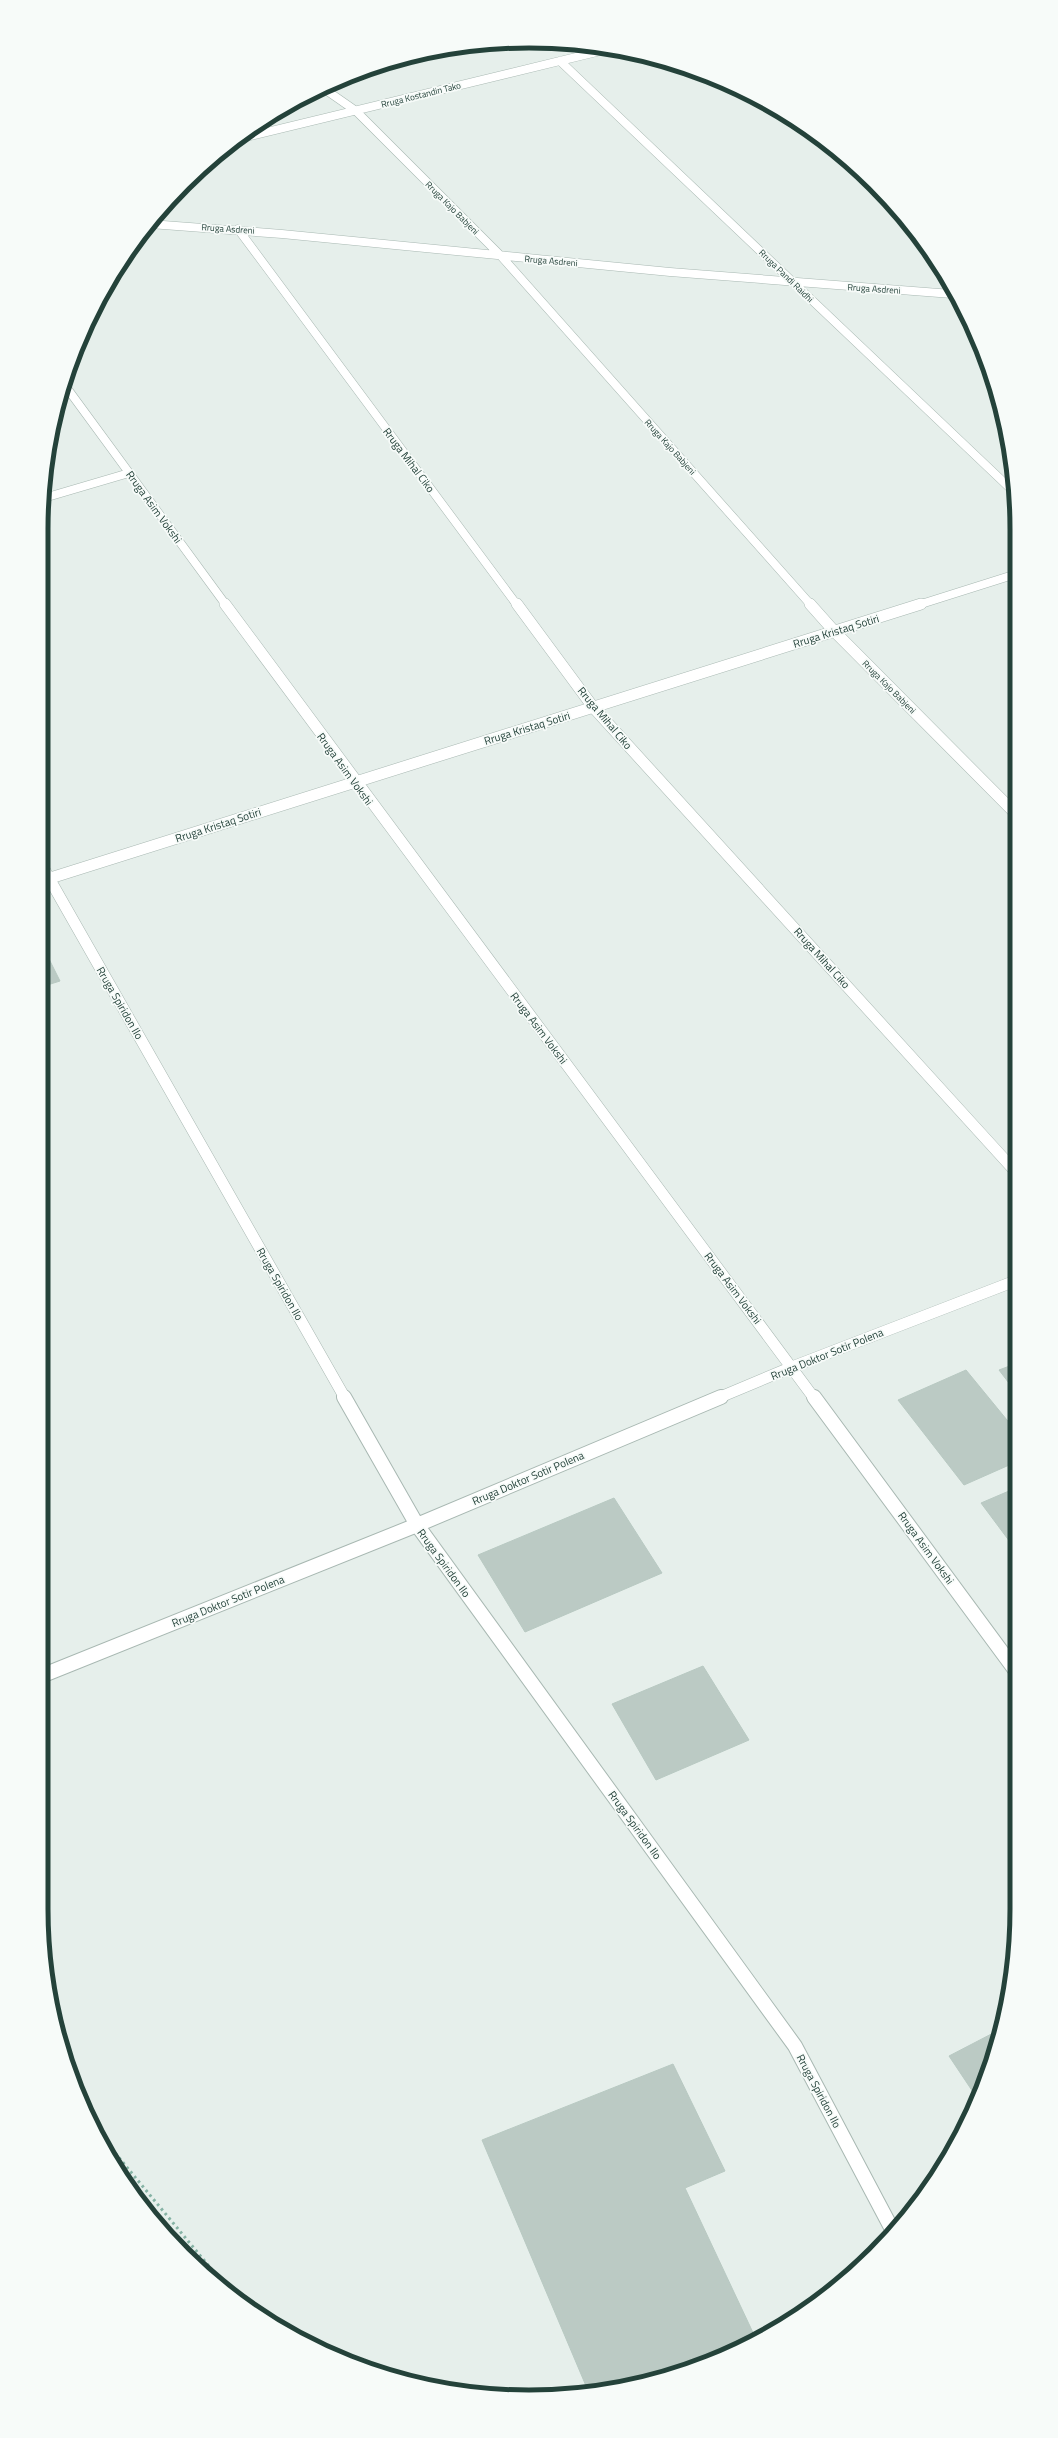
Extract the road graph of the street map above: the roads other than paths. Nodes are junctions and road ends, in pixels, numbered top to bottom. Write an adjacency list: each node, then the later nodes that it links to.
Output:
1 (595, 52): 2 (street, Rruga Kostandin Tako)
2 (560, 61): 4 (street, Rruga Kostandin Tako); 9 (street, Rruga Pandi Raidhi)
3 (329, 92): 4 (street, Rruga Kajo Babjeni)
4 (356, 111): 5 (street, Rruga Kostandin Tako); 8 (street, Rruga Kajo Babjeni)
5 (252, 136)
6 (157, 224): 7 (street, Rruga Asdreni)
7 (238, 229): 8 (street, Rruga Asdreni); 17 (street, Rruga Mihal Ciko)
8 (500, 256): 9 (street, Rruga Asdreni); 16 (street, Rruga Kajo Babjeni)
9 (793, 283): 10 (street, Rruga Asdreni); 13 (street, Rruga Pandi Raidhi)
10 (949, 294)
11 (69, 390): 12 (street, Rruga Asim Vokshi)
12 (129, 473): 14 (street); 18 (street, Rruga Asim Vokshi)
13 (1008, 486)
14 (49, 496)
15 (1010, 576): 16 (street, Rruga Kristaq Sotiri)
16 (834, 631): 17 (street, Rruga Kristaq Sotiri); 19 (street, Rruga Kajo Babjeni)
17 (593, 707): 18 (street, Rruga Kristaq Sotiri); 22 (street, Rruga Mihal Ciko)
18 (354, 781): 20 (street, Rruga Kristaq Sotiri); 24 (street, Rruga Asim Vokshi)
19 (1010, 808)
20 (48, 879)
21 (48, 885): 25 (street, Rruga Spiridon Ilo)
22 (1010, 1166)
23 (1010, 1283): 24 (street, Rruga Doktor Sotir Polena)
24 (792, 1367): 25 (street, Rruga Doktor Sotir Polena); 26 (street, Rruga Asim Vokshi)
25 (417, 1525): 27 (street, Rruga Doktor Sotir Polena); 28 (street, Rruga Spiridon Ilo)
26 (1010, 1663)
27 (48, 1673)
28 (891, 2226)

